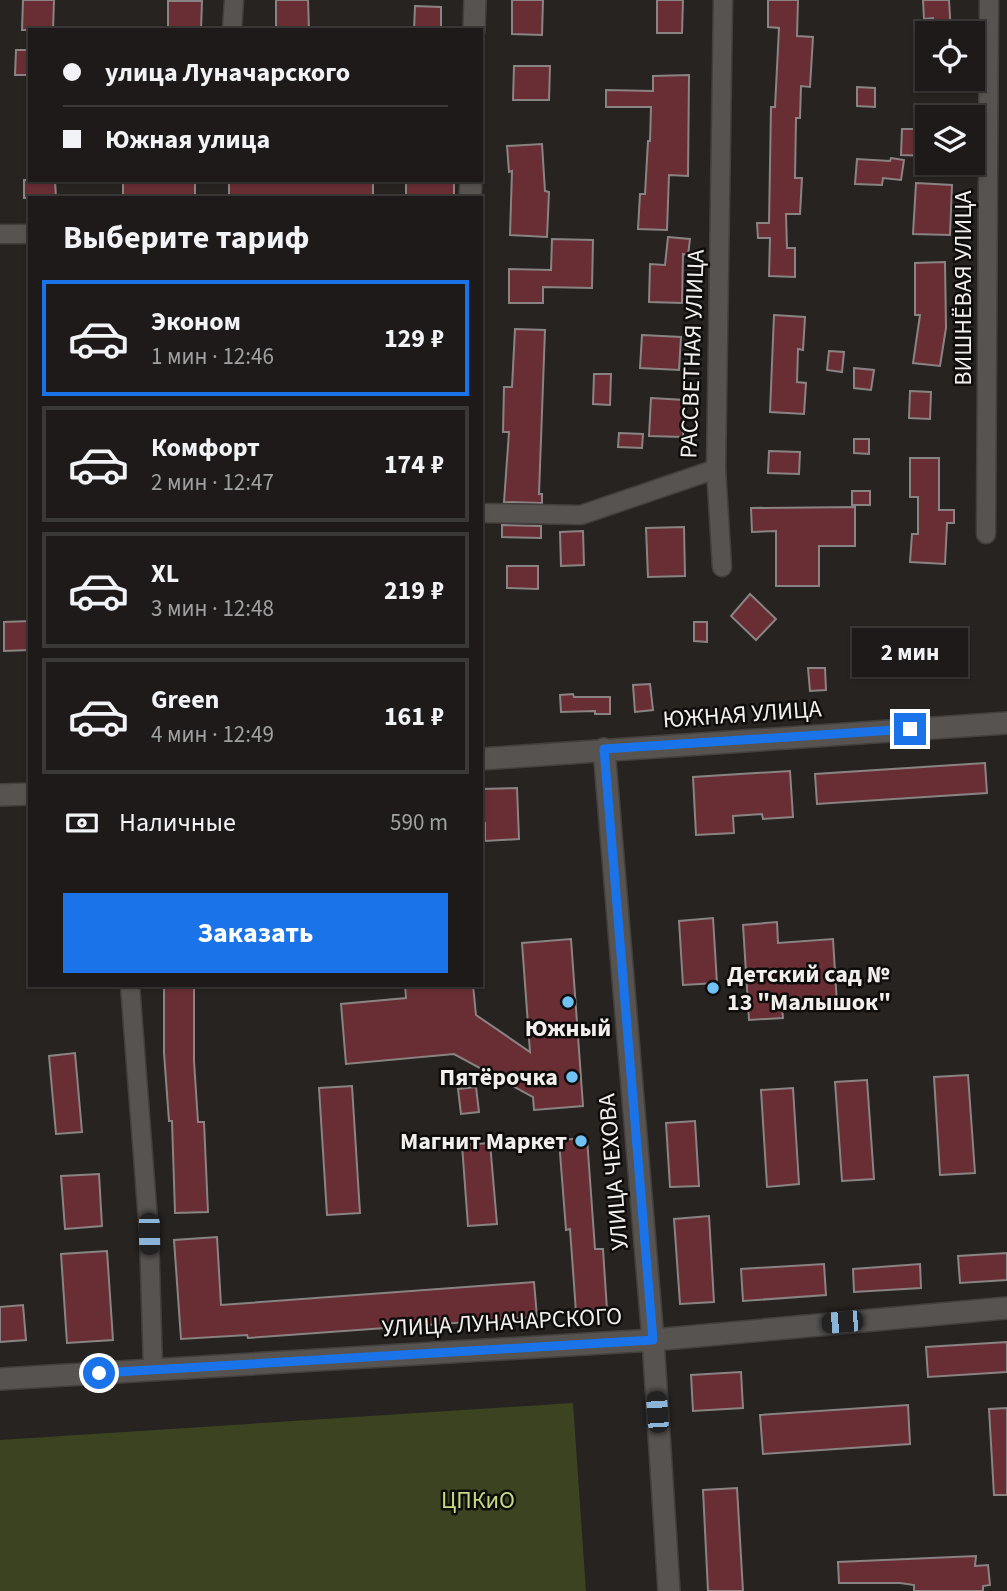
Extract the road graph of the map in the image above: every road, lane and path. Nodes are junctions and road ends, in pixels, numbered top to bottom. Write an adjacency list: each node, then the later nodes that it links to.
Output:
1 (234, 0): 5 (street)
2 (475, 0): 6 (street)
3 (723, 0): 9 (street, РАССВЕТНАЯ УЛИЦА)
4 (989, 0): 11 (street, ВИШНЁВАЯ УЛИЦА)
5 (232, 28)
6 (474, 28)
7 (0, 234): 8 (street)
8 (28, 234)
9 (716, 470): 10 (street, РАССВЕТНАЯ УЛИЦА); 12 (street)
10 (483, 513)
11 (986, 534)
12 (722, 567)
13 (1007, 723): 14 (street, ЮЖНАЯ УЛИЦА)
14 (604, 749): 15 (street, ЮЖНАЯ УЛИЦА); 21 (street, УЛИЦА ЧЕХОВА)
15 (483, 759)
16 (0, 788): 18 (street)
17 (28, 794): 18 (street)
18 (0, 795)
19 (130, 987): 22 (street)
20 (1007, 1308): 21 (street, УЛИЦА ЛУНАЧАРСКОГО)
21 (653, 1340): 22 (street, УЛИЦА ЛУНАЧАРСКОГО); 24 (street, УЛИЦА ЧЕХОВА)
22 (153, 1369): 23 (street, УЛИЦА ЛУНАЧАРСКОГО)
23 (0, 1379)
24 (669, 1591)

